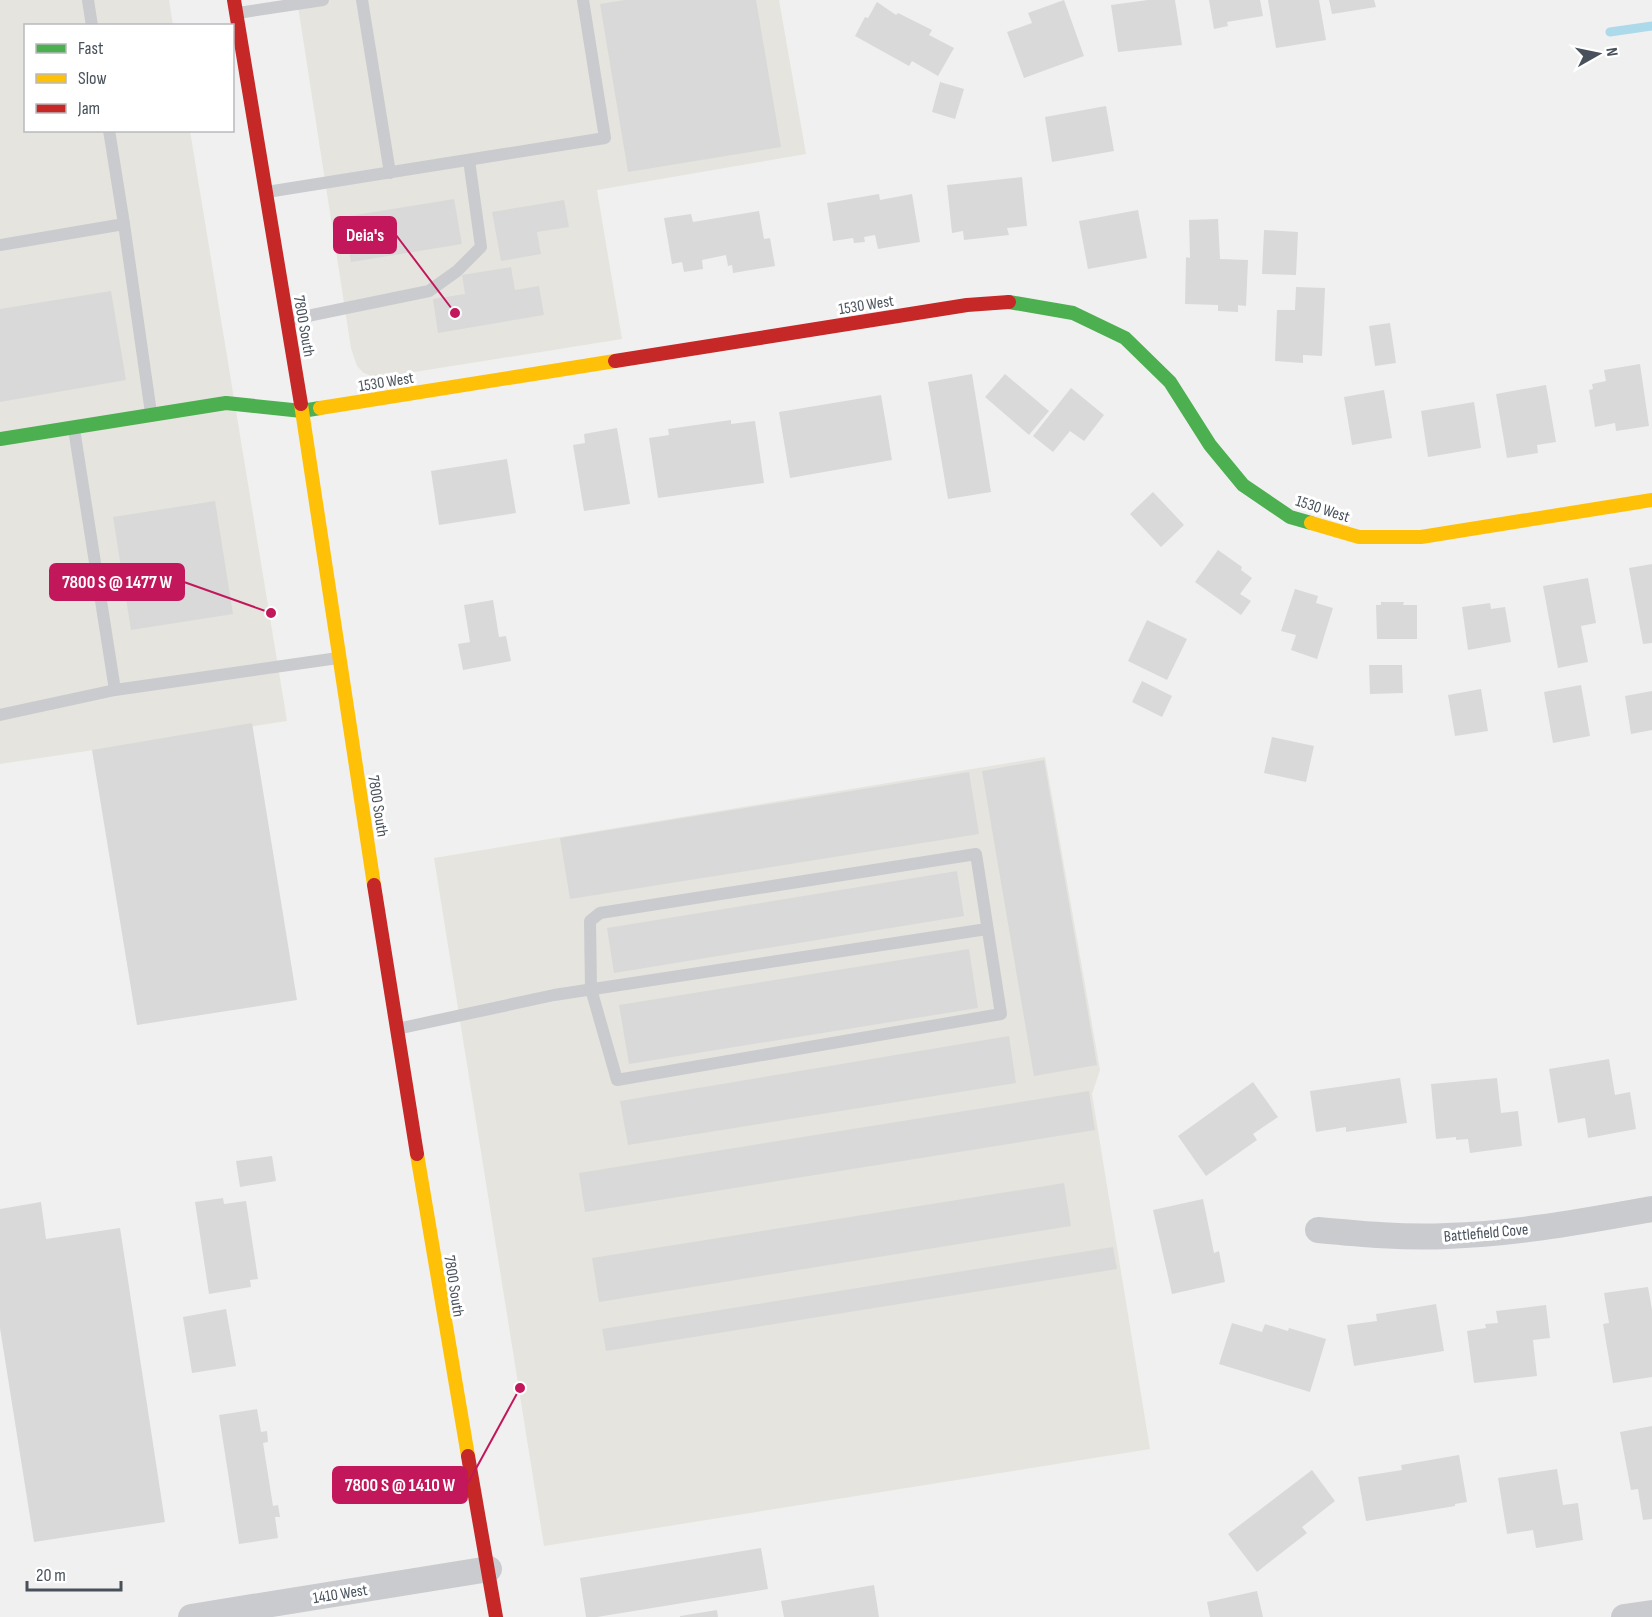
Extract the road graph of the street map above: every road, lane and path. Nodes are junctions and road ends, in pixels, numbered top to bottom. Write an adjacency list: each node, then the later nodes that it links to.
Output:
1 (88, 0): 6 (lane)
2 (323, 0): 5 (lane)
3 (363, 0): 9 (lane)
4 (583, 0): 8 (lane)
5 (235, 7): 10 (street, 7800 South)
6 (92, 24)
7 (109, 132): 11 (lane)
8 (469, 160): 9 (lane); 13 (lane)
9 (390, 173): 10 (lane)
10 (266, 193): 13 (street, 7800 South)
11 (124, 224): 12 (lane); 15 (lane)
12 (0, 245)
13 (287, 321): 14 (street, 7800 South)
14 (303, 411): 15 (street, 1530 West); 18 (street, 1530 West); 19 (street, 7800 South)
15 (151, 414): 16 (street, 1530 West)
16 (74, 428): 17 (street, 1530 West); 20 (lane)
17 (0, 439)
18 (1652, 500)
19 (340, 657): 20 (lane); 24 (street, 7800 South)
20 (115, 690): 21 (lane)
21 (0, 715)
22 (987, 929): 23 (lane); 23 (lane); 23 (lane)
23 (591, 989): 24 (lane)
24 (397, 1029): 27 (street, 7800 South)
25 (1652, 1209): 26 (street, Battlefield Cove)
26 (1318, 1230)
27 (489, 1569): 28 (street, 1410 West); 31 (street, 7800 South)
28 (246, 1613): 30 (street, 1410 West)
29 (1652, 1613): 32 (street)
30 (190, 1617)
31 (496, 1617)
32 (1623, 1617)

